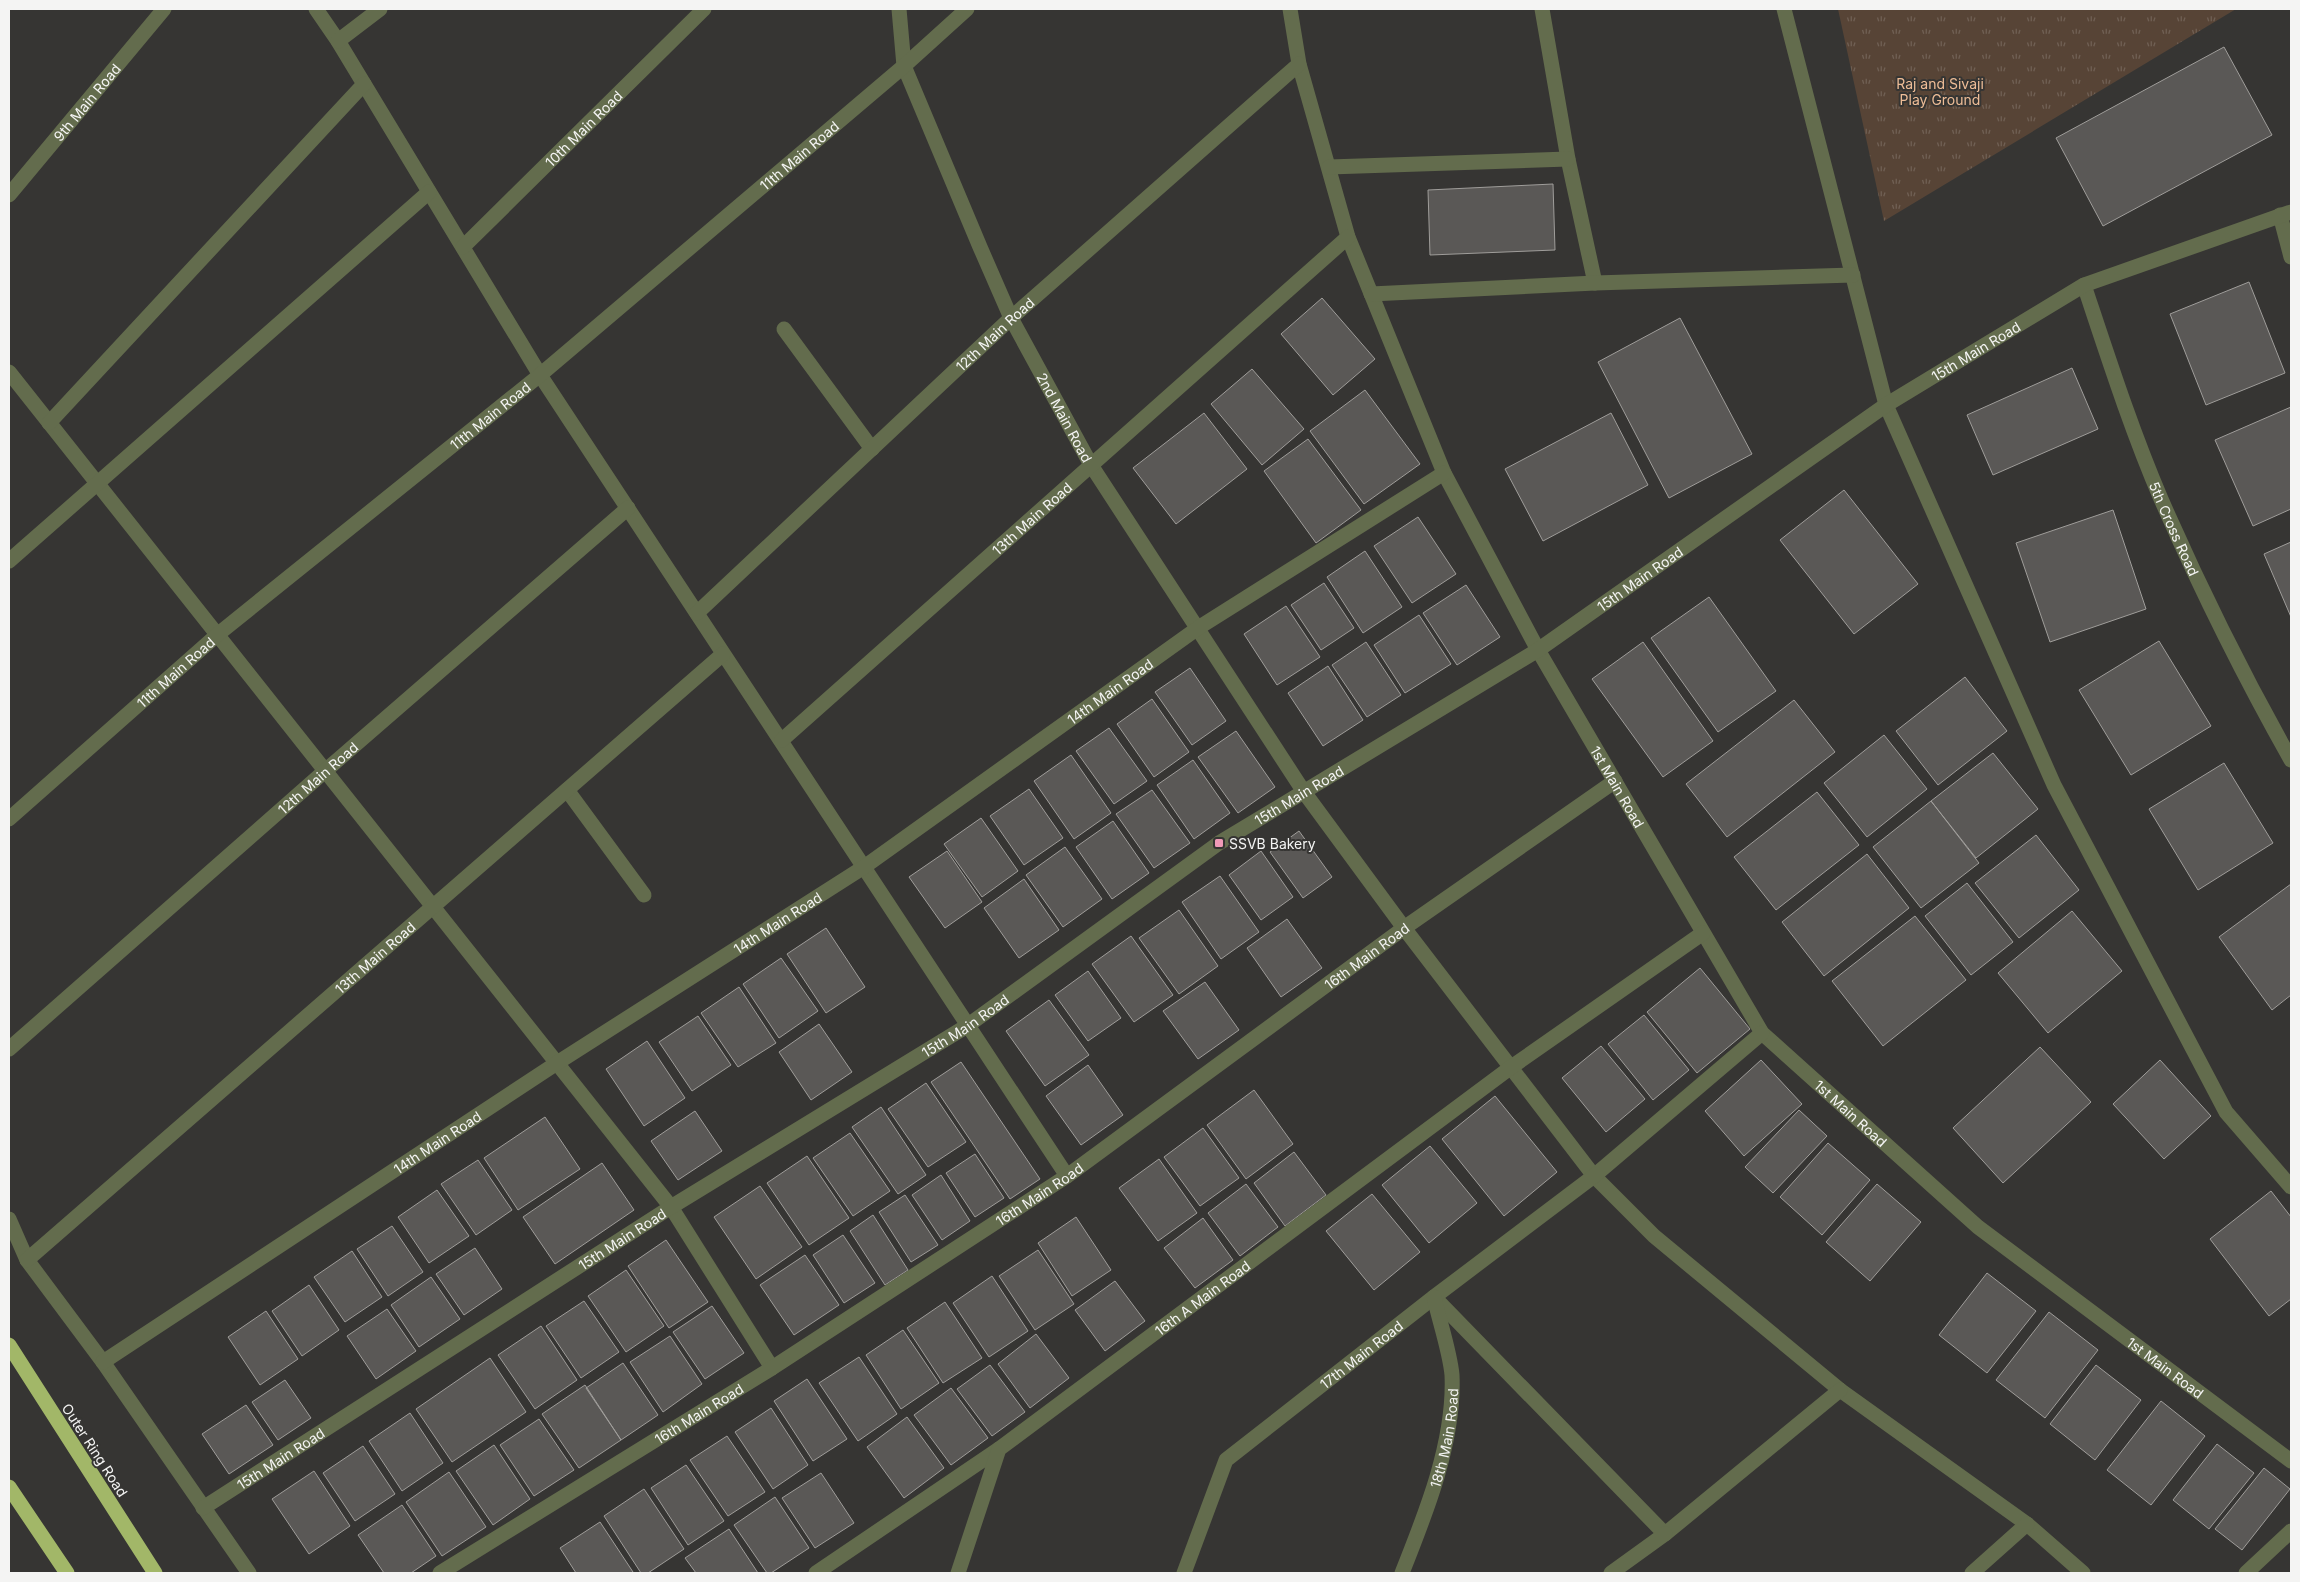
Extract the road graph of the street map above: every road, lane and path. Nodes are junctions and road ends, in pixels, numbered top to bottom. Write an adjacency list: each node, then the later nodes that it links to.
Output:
1 (164, 9): 17 (street, 9th Main Road)
2 (316, 9): 10 (street)
3 (380, 9): 10 (street)
4 (704, 9): 20 (street, 10th Main Road)
5 (899, 9): 12 (street, 2nd Main Road)
6 (967, 9): 12 (street, 11th Main Road)
7 (1290, 9): 11 (street, 1st Main Road)
8 (1542, 9): 14 (street)
9 (1784, 9): 22 (street)
10 (338, 42): 13 (street)
11 (1300, 64): 15 (street, 1st Main Road); 26 (street, 12th Main Road)
12 (904, 66): 26 (street, 2nd Main Road); 29 (street, 11th Main Road)
13 (364, 84): 16 (street); 31 (street)
14 (1568, 159): 15 (street); 23 (street)
15 (1329, 167): 19 (street, 1st Main Road)
16 (429, 192): 20 (street); 35 (street)
17 (9, 195)
18 (2286, 213): 21 (street); 24 (street, 15th Main Road)
19 (1348, 237): 25 (street, 1st Main Road); 33 (street, 13th Main Road)
20 (463, 247): 29 (street)
21 (2291, 257)
22 (1853, 275): 23 (street); 30 (street)
23 (1595, 283): 25 (street)
24 (2084, 285): 30 (street, 15th Main Road); 44 (street, 5th Cross Road)
25 (1371, 294): 34 (street, 1st Main Road)
26 (1011, 318): 32 (street, 12th Main Road); 33 (street, 2nd Main Road)
27 (784, 329): 32 (street)
28 (9, 372): 31 (street)
29 (540, 375): 36 (street); 40 (street, 11th Main Road)
30 (1886, 405): 41 (street, 15th Main Road); 62 (street)
31 (49, 423): 35 (street)
32 (872, 449): 38 (street, 12th Main Road)
33 (1090, 465): 39 (street, 2nd Main Road); 43 (street, 13th Main Road)
34 (1444, 474): 39 (street, 14th Main Road); 41 (street, 1st Main Road)
35 (97, 484): 37 (street); 40 (street)
36 (628, 508): 38 (street); 45 (street, 12th Main Road)
37 (9, 561)
38 (697, 613): 42 (street)
39 (1198, 628): 48 (street, 2nd Main Road); 50 (street, 14th Main Road)
40 (217, 635): 45 (street); 49 (street, 11th Main Road)
41 (1538, 650): 46 (street, 1st Main Road); 48 (street, 15th Main Road)
42 (723, 654): 43 (street); 47 (street, 13th Main Road)
43 (782, 740): 50 (street)
44 (2291, 760)
45 (325, 771): 52 (street); 57 (street, 12th Main Road)
46 (1615, 781): 53 (street, 16th Main Road); 54 (street, 1st Main Road)
47 (567, 790): 51 (street); 52 (street, 13th Main Road)
48 (1304, 792): 53 (street, 2nd Main Road); 55 (street, 15th Main Road)
49 (9, 819)
50 (864, 867): 55 (street); 58 (street, 14th Main Road)
51 (644, 895)
52 (433, 907): 58 (street); 65 (street, 13th Main Road)
53 (1404, 928): 59 (street, 2nd Main Road); 60 (street, 16th Main Road)
54 (1703, 933): 56 (street, 1st Main Road); 59 (street, 16th A Main Road)
55 (967, 1026): 60 (street); 63 (street, 15th Main Road)
56 (1762, 1032): 61 (street, 17th Main Road); 72 (street, 1st Main Road)
57 (9, 1049)
58 (557, 1063): 63 (street); 68 (street, 14th Main Road)
59 (1510, 1068): 61 (street, 2nd Main Road); 71 (street, 16th A Main Road)
60 (1067, 1176): 69 (street, 16th Main Road)
61 (1594, 1176): 66 (street, 17th Main Road); 70 (street, 2nd Main Road)
62 (2291, 1187)
63 (670, 1207): 69 (street); 74 (street, 15th Main Road)
64 (9, 1219): 65 (street)
65 (28, 1260): 68 (street)
66 (1434, 1297): 77 (street); 84 (street, 17th Main Road); 85 (street, 18th Main Road)
67 (9, 1345): 79 (highway, Outer Ring Road)
68 (103, 1362): 74 (street)
69 (772, 1368): 81 (street, 16th Main Road)
70 (1840, 1390): 75 (street, 2nd Main Road); 77 (street)
71 (999, 1449): 82 (street, 16th A Main Road); 83 (street)
72 (2291, 1461)
73 (9, 1487): 78 (highway)
74 (203, 1508): 80 (street)
75 (2027, 1524): 87 (street); 88 (street, 2nd Main Road)
76 (2291, 1531): 89 (street)
77 (1665, 1534): 86 (street)
78 (67, 1573)
79 (155, 1573)
80 (249, 1573)
81 (440, 1573)
82 (816, 1573)
83 (958, 1573)
84 (1184, 1573)
85 (1402, 1573)
86 (1611, 1573)
87 (1972, 1573)
88 (2083, 1573)
89 (2246, 1573)

